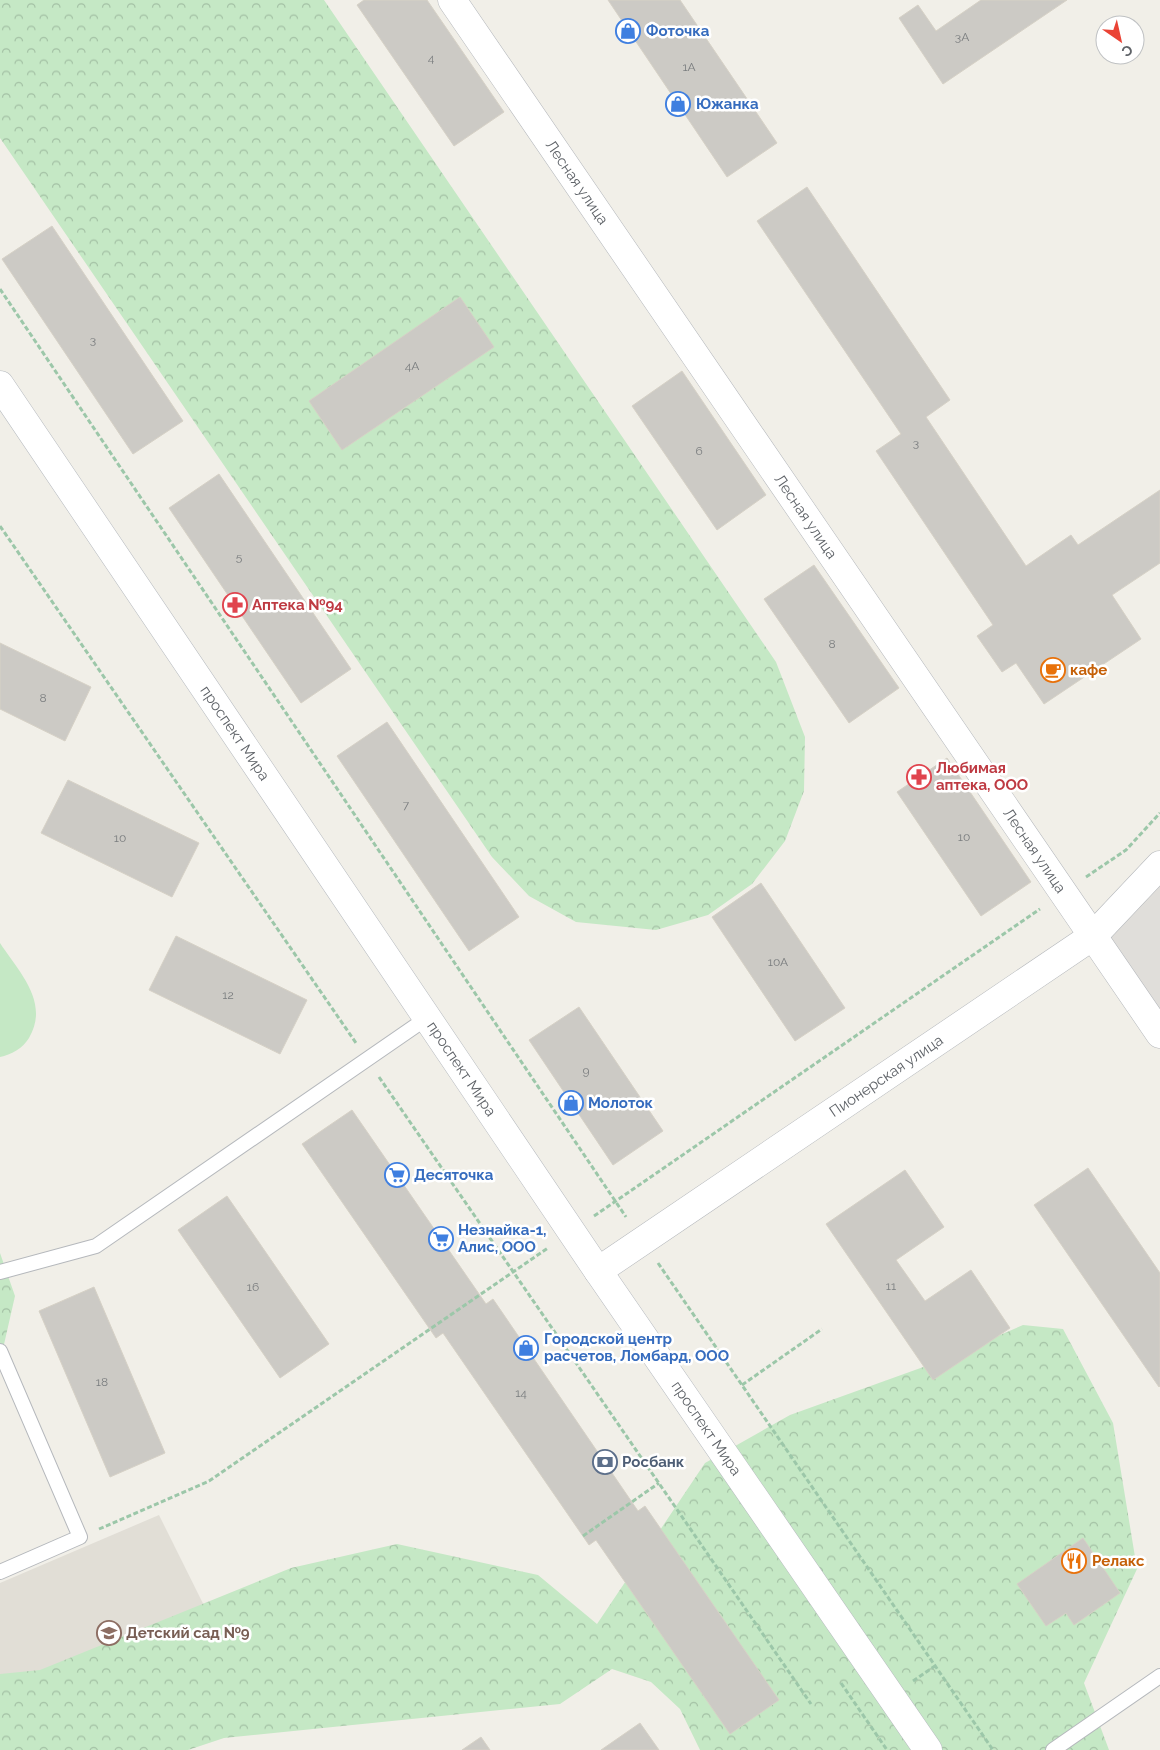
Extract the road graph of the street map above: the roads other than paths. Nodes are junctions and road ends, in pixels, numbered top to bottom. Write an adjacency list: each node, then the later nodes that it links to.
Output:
1 (452, 0): 4 (street, Лесная улица)
2 (0, 386): 5 (street, проспект Мира)
3 (1160, 865): 4 (street, Пионерская улица)
4 (1093, 936): 6 (street, Лесная улица); 7 (street, Пионерская улица)
5 (427, 1018): 7 (street, проспект Мира); 8 (lane)
6 (1160, 1034)
7 (598, 1271): 12 (street, проспект Мира)
8 (0, 1272)
9 (0, 1351): 10 (lane)
10 (0, 1572)
11 (1160, 1676): 13 (lane)
12 (928, 1750)
13 (1053, 1750)

